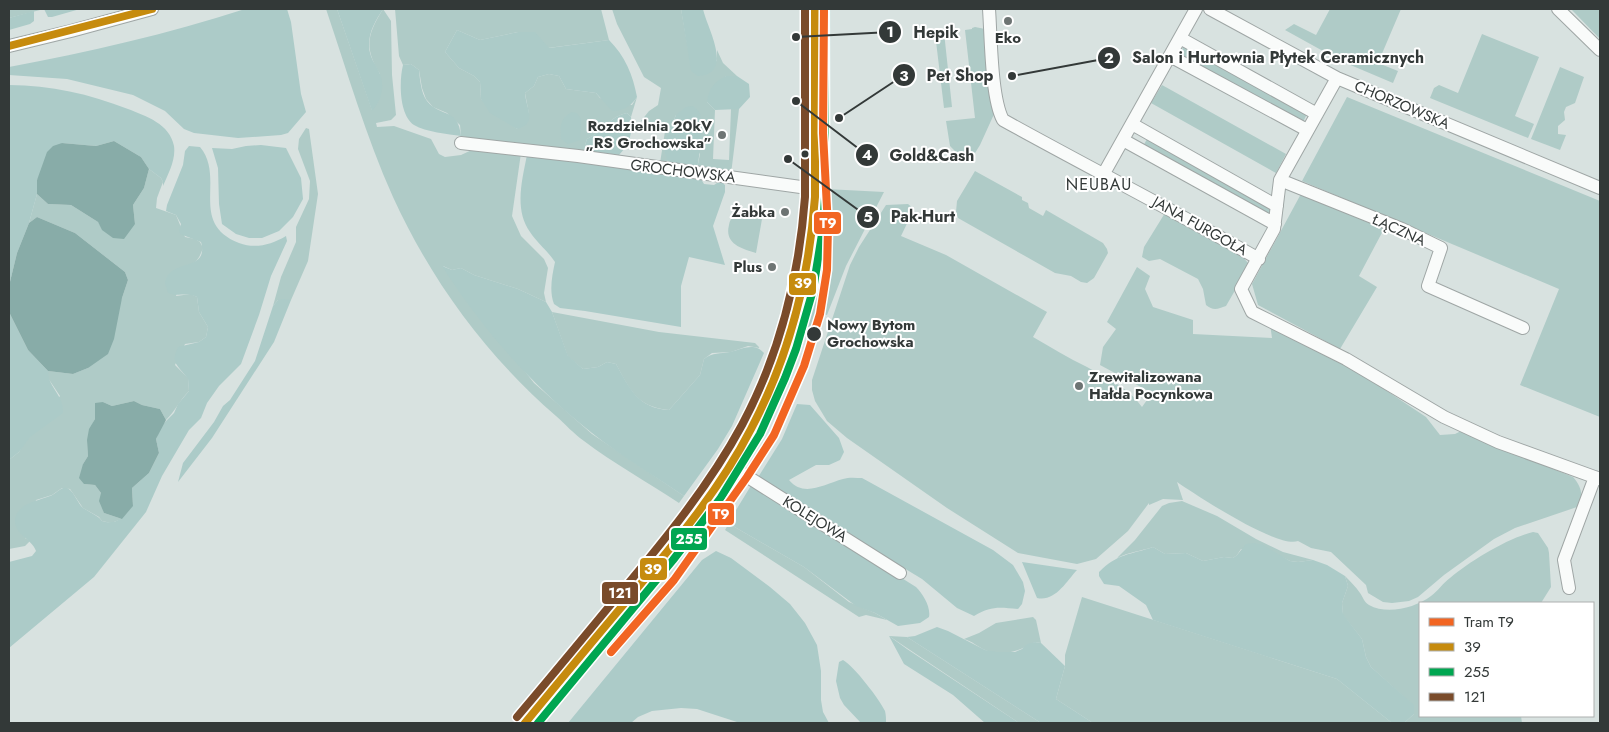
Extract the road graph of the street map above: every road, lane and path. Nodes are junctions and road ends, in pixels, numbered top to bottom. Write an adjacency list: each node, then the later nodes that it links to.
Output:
1 (152, 9): 8 (street)
2 (815, 9): 20 (street)
3 (989, 9): 17 (street, JANA FURGOŁA)
4 (1196, 9): 7 (street)
5 (1210, 9): 11 (street, CHORZOWSKA)
6 (1558, 9): 9 (street)
7 (1180, 38): 10 (street); 12 (street)
8 (9, 46)
9 (1600, 50)
10 (1170, 56): 13 (street); 14 (street)
11 (1337, 78): 12 (street); 19 (street, CHORZOWSKA)
12 (1317, 114): 14 (street)
13 (1132, 124): 15 (street); 21 (street)
14 (1307, 130): 18 (street)
15 (1123, 140): 17 (street); 22 (street)
16 (461, 143): 20 (street, GROCHOWSKA)
17 (1104, 175): 23 (street, JANA FURGOŁA)
18 (1280, 180): 21 (street); 24 (street, ŁĄCZNA)
19 (1600, 188)
20 (815, 189): 25 (street)
21 (1278, 206): 22 (street)
22 (1275, 224): 23 (street)
23 (1259, 259): 26 (street)
24 (1523, 328)
25 (729, 465): 27 (street, KOLEJOWA); 29 (street)
26 (1598, 478): 28 (street)
27 (900, 574)
28 (1569, 588)
29 (525, 723)

